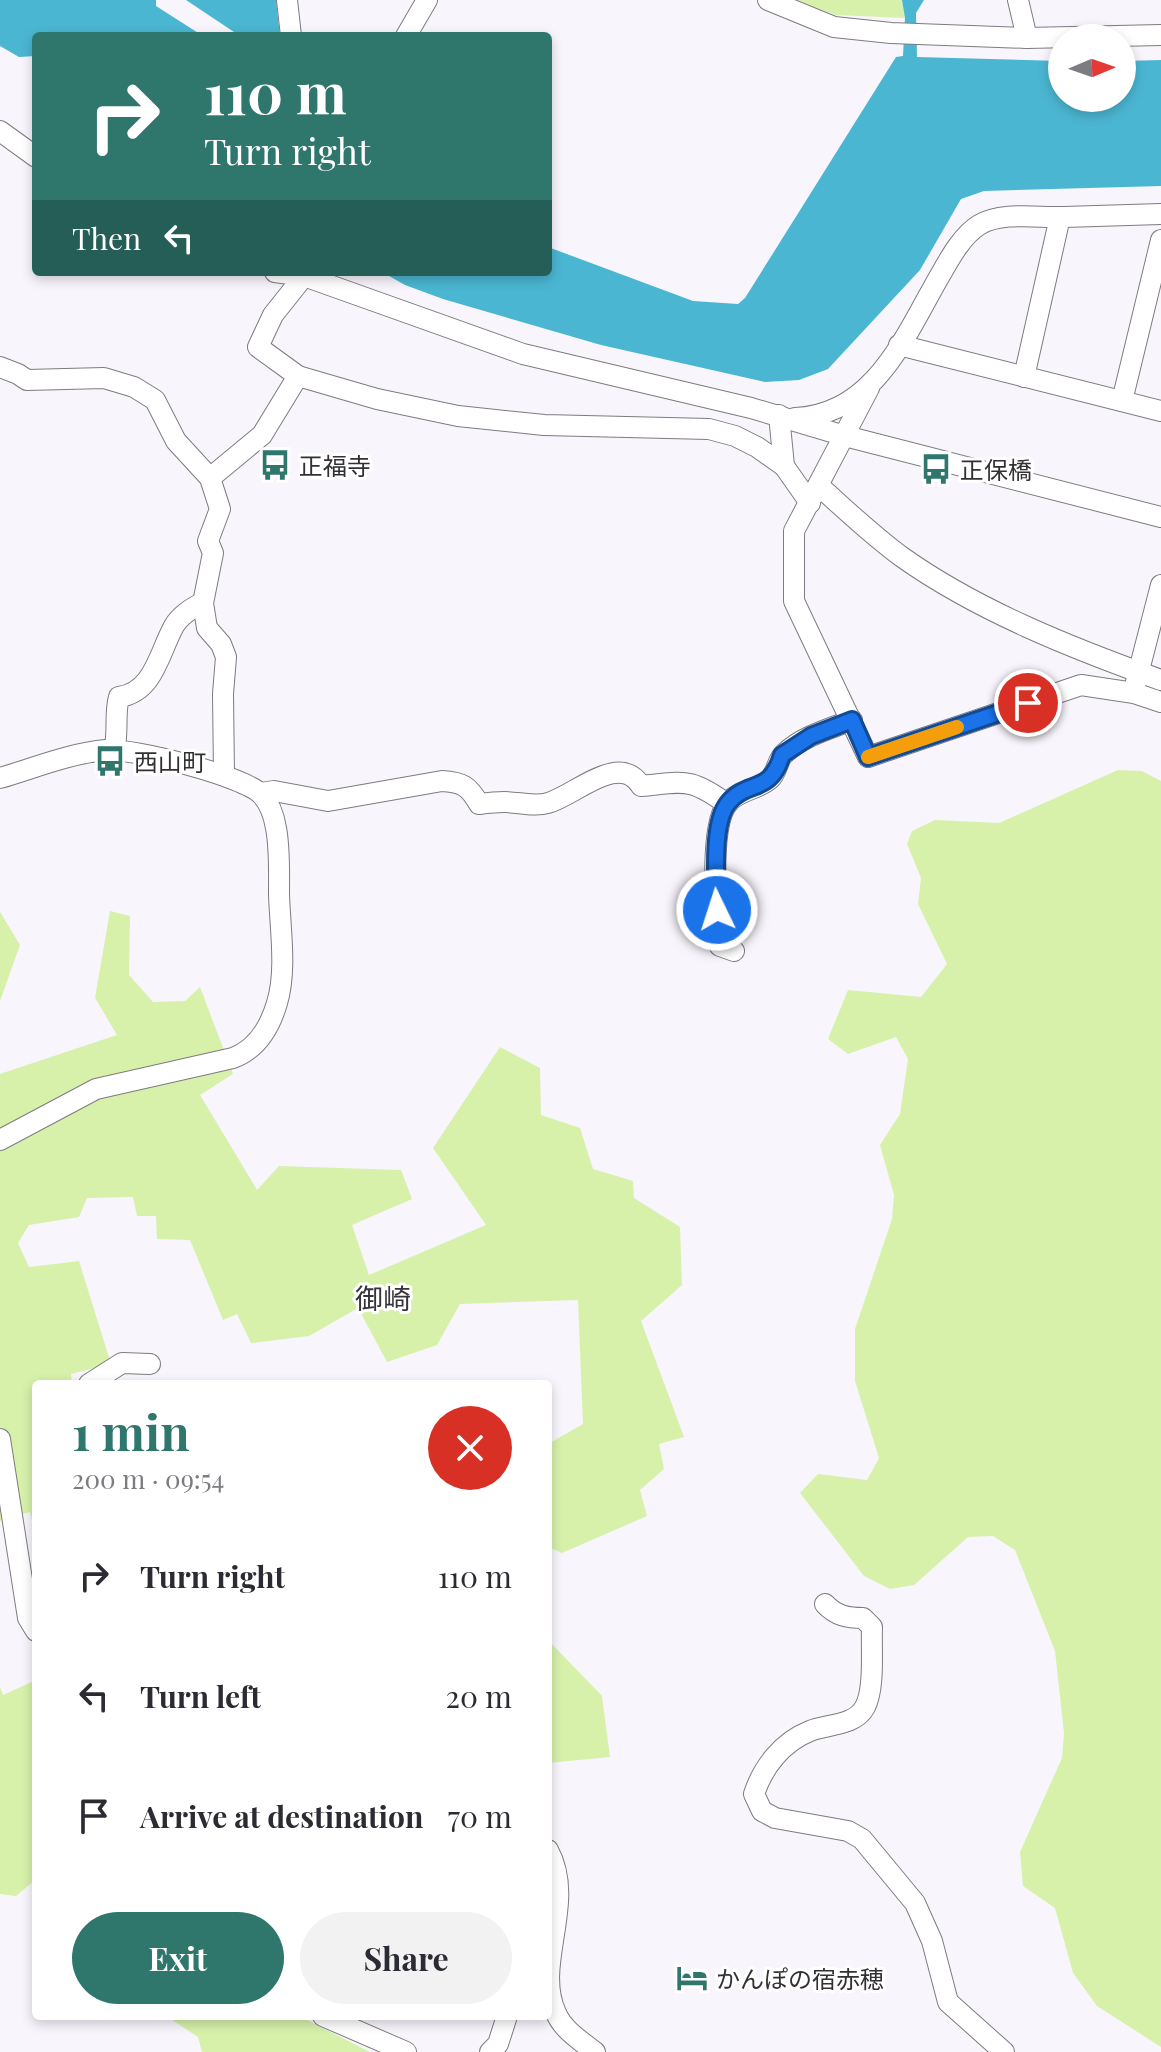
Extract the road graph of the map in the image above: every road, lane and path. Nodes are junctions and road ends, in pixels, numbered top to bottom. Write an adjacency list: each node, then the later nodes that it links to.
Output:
1 (287, 0): 5 (street)
2 (427, 0): 6 (street)
3 (768, 0): 8 (street)
4 (1018, 0): 8 (street)
5 (291, 32)
6 (408, 32)
7 (1161, 35): 8 (street)
8 (1027, 38)
9 (0, 131): 10 (street)
10 (32, 154)
11 (1161, 214): 12 (street)
12 (1060, 217): 15 (street); 18 (street)
13 (1161, 240): 20 (street)
14 (304, 276): 17 (street); 22 (street)
15 (899, 345): 18 (street); 19 (street)
16 (0, 367): 25 (street)
17 (298, 376): 24 (street); 25 (street)
18 (1024, 377): 20 (street)
19 (869, 388): 22 (street); 23 (street)
20 (1122, 401): 21 (street)
21 (1161, 411)
22 (779, 415): 23 (street); 24 (street)
23 (845, 436): 26 (street); 27 (street)
24 (784, 466): 26 (street)
25 (210, 478): 29 (street)
26 (814, 494): 30 (street); 34 (street)
27 (1161, 517)
28 (1160, 595): 30 (street)
29 (203, 603): 35 (street); 36 (street)
30 (1137, 671): 31 (street); 32 (street)
31 (1161, 680)
32 (1134, 693): 33 (street); 34 (street)
33 (1161, 702)
34 (852, 720): 39 (street)
35 (114, 750): 36 (street); 37 (street)
36 (224, 775): 38 (street)
37 (0, 778)
38 (261, 793): 39 (street); 41 (street)
39 (727, 804): 40 (street)
40 (734, 951)
41 (0, 1140)
42 (150, 1364): 43 (street)
43 (95, 1380)
44 (0, 1439): 46 (street)
45 (825, 1604): 55 (street)
46 (32, 1615)
47 (552, 1859): 48 (street)
48 (552, 1956)
49 (552, 2000): 54 (street)
50 (332, 2020): 52 (street)
51 (506, 2020): 53 (street)
52 (406, 2052)
53 (490, 2052)
54 (595, 2052)
55 (1004, 2052)

